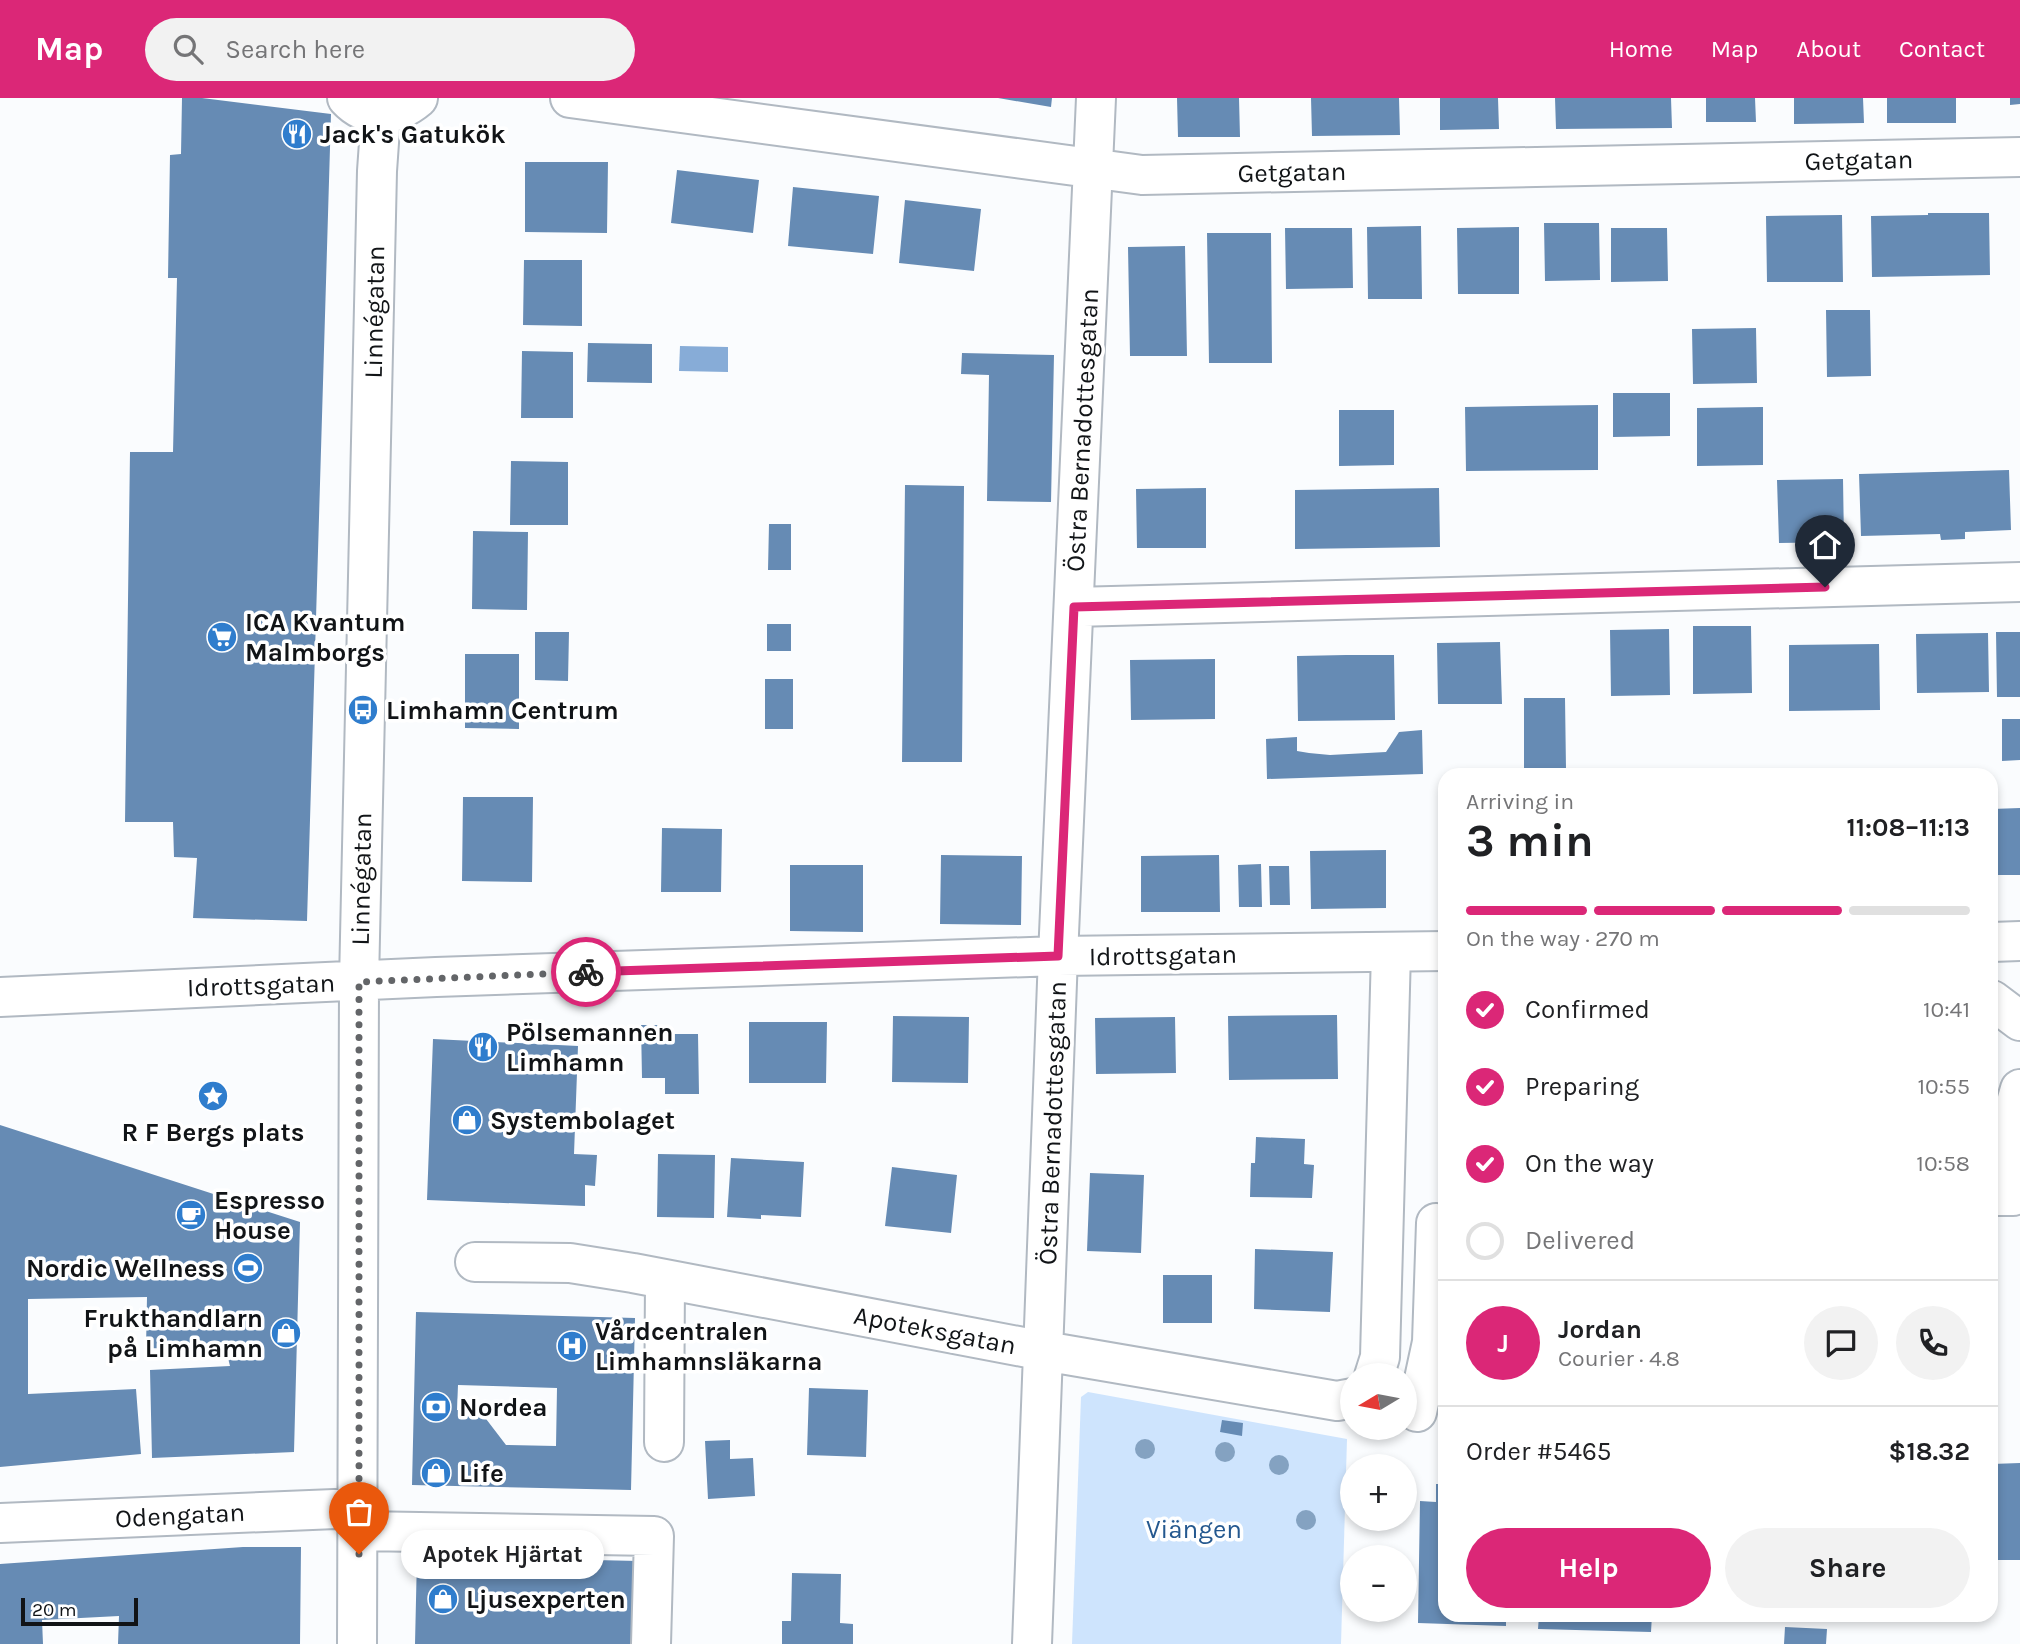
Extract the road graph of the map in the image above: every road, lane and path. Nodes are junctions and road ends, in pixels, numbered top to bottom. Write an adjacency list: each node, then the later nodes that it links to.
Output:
1 (347, 98): 5 (street)
2 (418, 98): 5 (street)
3 (570, 98): 7 (street, Getgatan)
4 (1096, 98): 7 (street, Östra Bernadottesgatan)
5 (382, 114): 15 (street, Linnégatan)
6 (2020, 157): 7 (street, Getgatan)
7 (1094, 170): 9 (street, Östra Bernadottesgatan)
8 (2020, 582): 9 (street)
9 (1074, 607): 14 (street, Östra Bernadottesgatan)
10 (2020, 941): 11 (street)
11 (1998, 942)
12 (1438, 951): 13 (street, Idrottsgatan)
13 (1391, 952): 14 (street, Idrottsgatan); 25 (street)
14 (1058, 956): 15 (street, Idrottsgatan); 24 (street, Östra Bernadottesgatan)
15 (359, 982): 16 (street, Idrottsgatan); 29 (street, Linnégatan)
16 (0, 996)
17 (1998, 1004): 18 (street)
18 (2020, 1020)
19 (2020, 1089): 20 (street)
20 (1998, 1196)
21 (1436, 1223): 27 (street)
22 (475, 1262): 23 (street, Apoteksgatan)
23 (665, 1279): 24 (street, Apoteksgatan); 28 (street)
24 (1044, 1351): 26 (street, Apoteksgatan); 33 (street, Östra Bernadottesgatan)
25 (1378, 1363)
26 (1340, 1400)
27 (1423, 1413)
28 (664, 1442)
29 (359, 1519): 30 (street, Odengatan); 31 (street, Linnégatan); 32 (street, Odengatan)
30 (0, 1523)
31 (357, 1644)
32 (650, 1644)
33 (1032, 1644)

